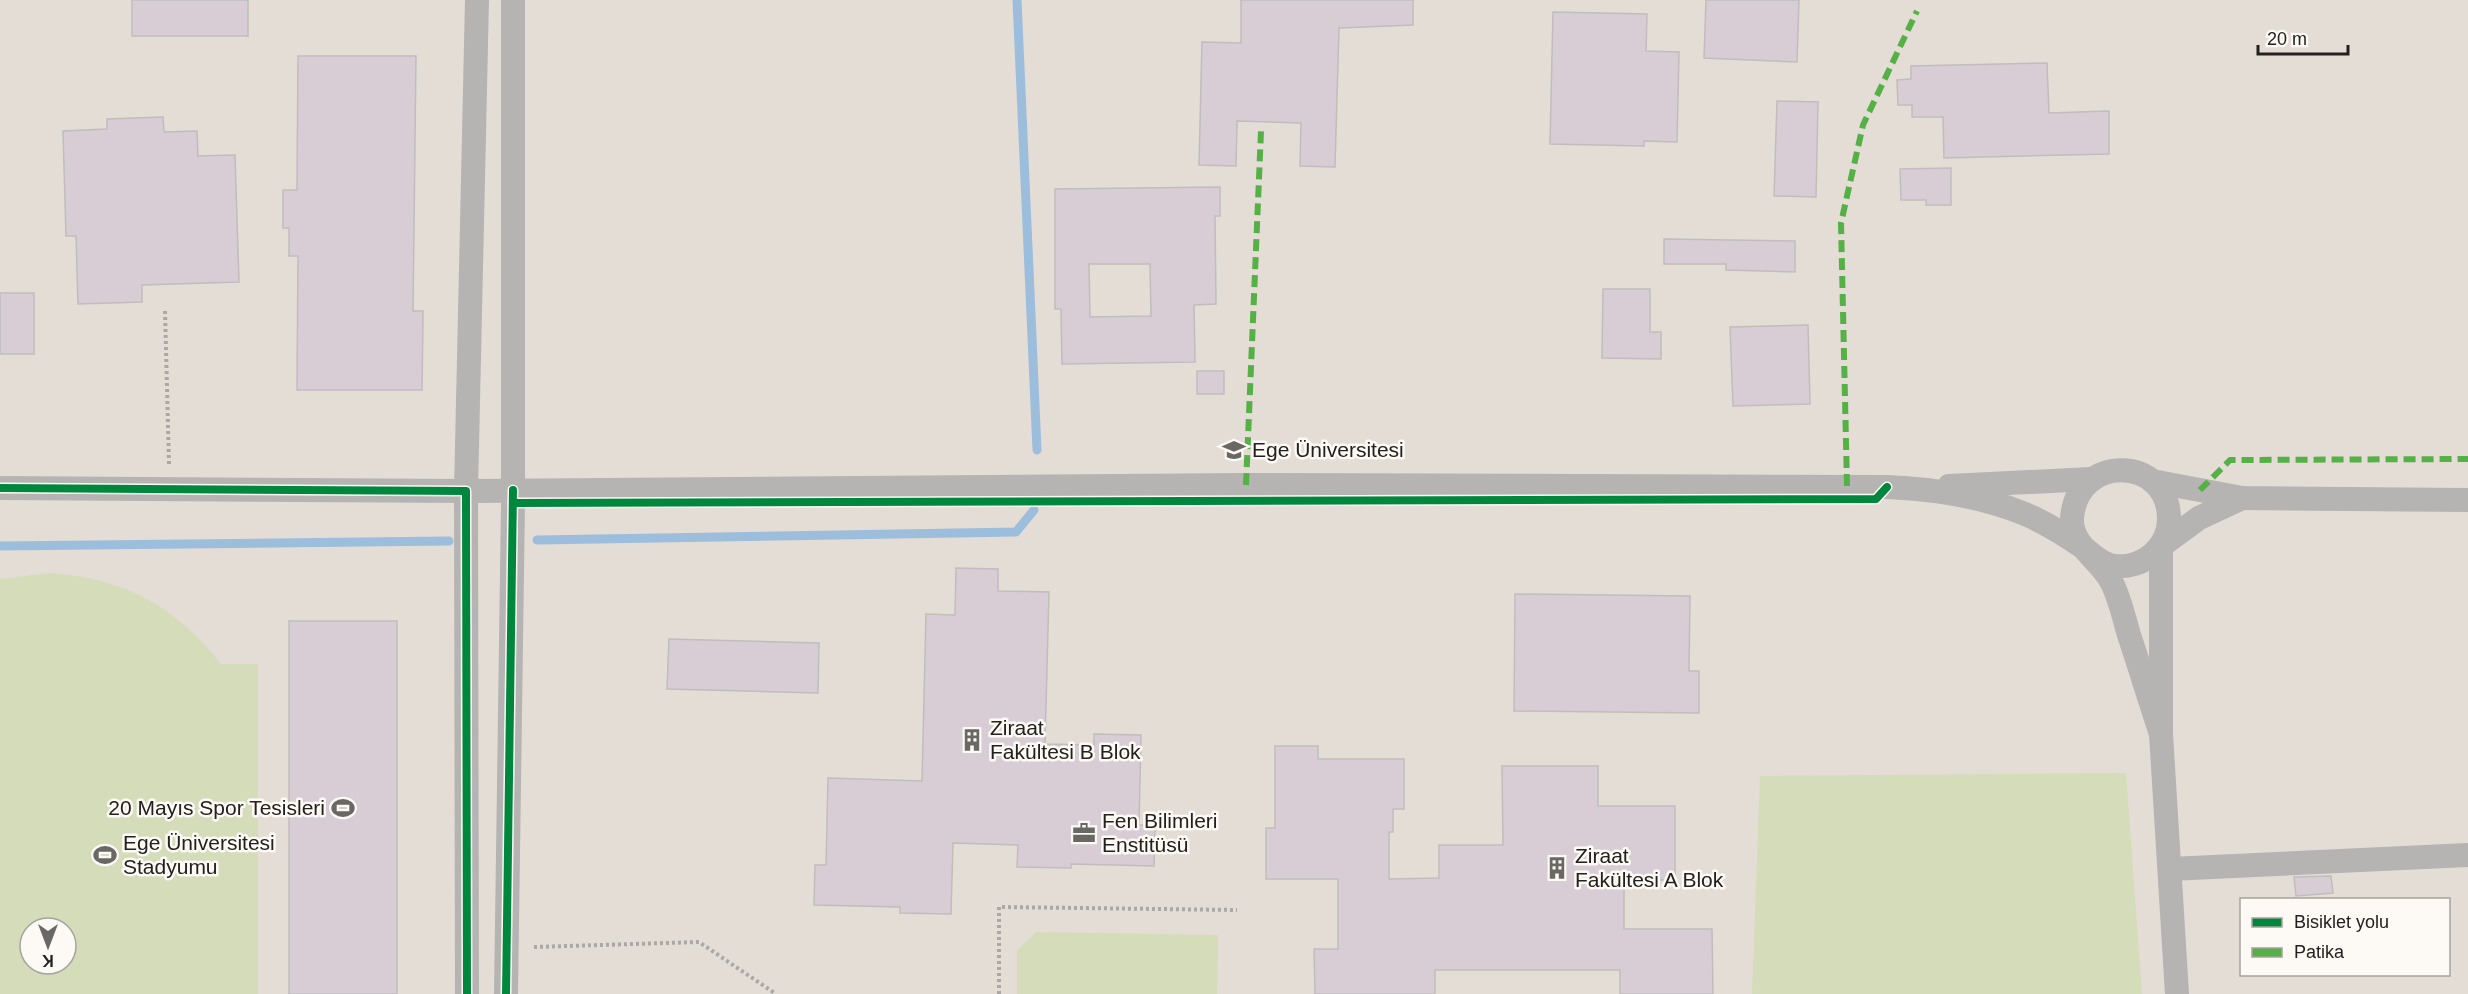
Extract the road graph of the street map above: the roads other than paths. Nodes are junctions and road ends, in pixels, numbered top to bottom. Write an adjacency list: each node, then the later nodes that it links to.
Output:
1 (477, 0): 4 (street)
2 (513, 0): 3 (street)
3 (512, 39): 4 (street); 9 (street)
4 (476, 40): 10 (street)
5 (2091, 479): 6 (street); 8 (street); 14 (street)
6 (2152, 481): 11 (street); 13 (street)
7 (0, 488): 10 (street)
8 (1908, 488): 9 (street); 14 (street)
9 (513, 490): 10 (street); 19 (street)
10 (466, 491): 18 (street)
11 (2242, 498): 12 (street); 13 (street)
12 (2468, 500)
13 (2161, 546): 14 (street); 15 (street)
14 (2083, 547): 15 (street)
15 (2161, 734): 17 (street)
16 (2468, 855): 17 (street)
17 (2170, 868): 20 (street)
18 (467, 994)
19 (506, 994)
20 (2177, 994)

